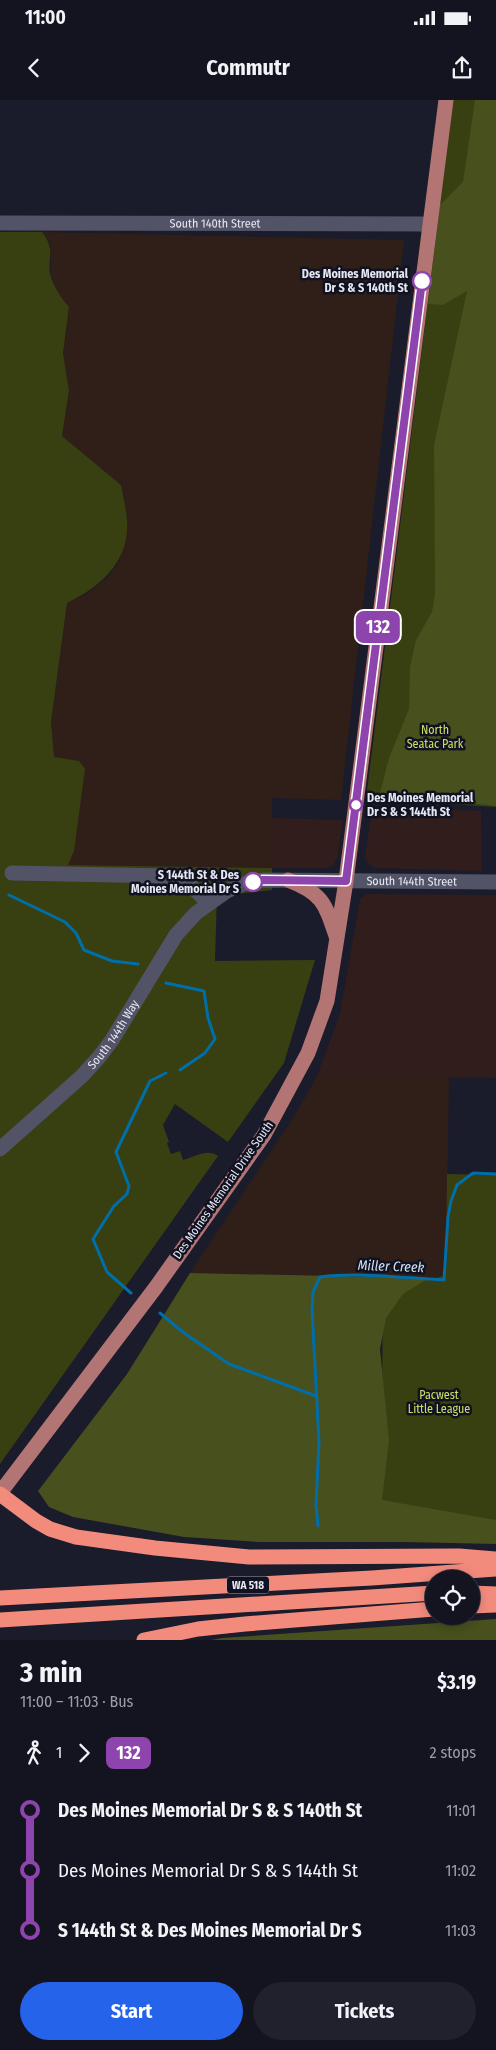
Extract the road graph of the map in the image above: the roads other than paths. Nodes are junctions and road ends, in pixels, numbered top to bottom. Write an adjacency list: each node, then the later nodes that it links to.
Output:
1 (446, 100): 3 (main road, Des Moines Memorial Drive South)
2 (0, 224): 3 (street, South 140th Street)
3 (430, 224): 6 (main road, Des Moines Memorial Drive South)
4 (12, 872): 8 (street)
5 (288, 880): 6 (street, South 144th Street); 8 (street, South 144th Street); 9 (main road)
6 (346, 881): 7 (street, South 144th Street); 9 (main road, Des Moines Memorial Drive South)
7 (496, 882)
8 (208, 903): 10 (street, South 144th Way)
9 (337, 939): 11 (main road, Des Moines Memorial Drive South)
10 (0, 1149)
11 (0, 1494): 12 (highway)
12 (496, 1559)
13 (496, 1568): 17 (highway, WA 518)
14 (480, 1593): 16 (highway)
15 (425, 1594): 21 (highway, WA 518)
16 (496, 1594)
17 (0, 1598)
18 (496, 1605): 19 (highway)
19 (480, 1606)
20 (425, 1610): 22 (highway)
21 (0, 1620)
22 (144, 1640)

